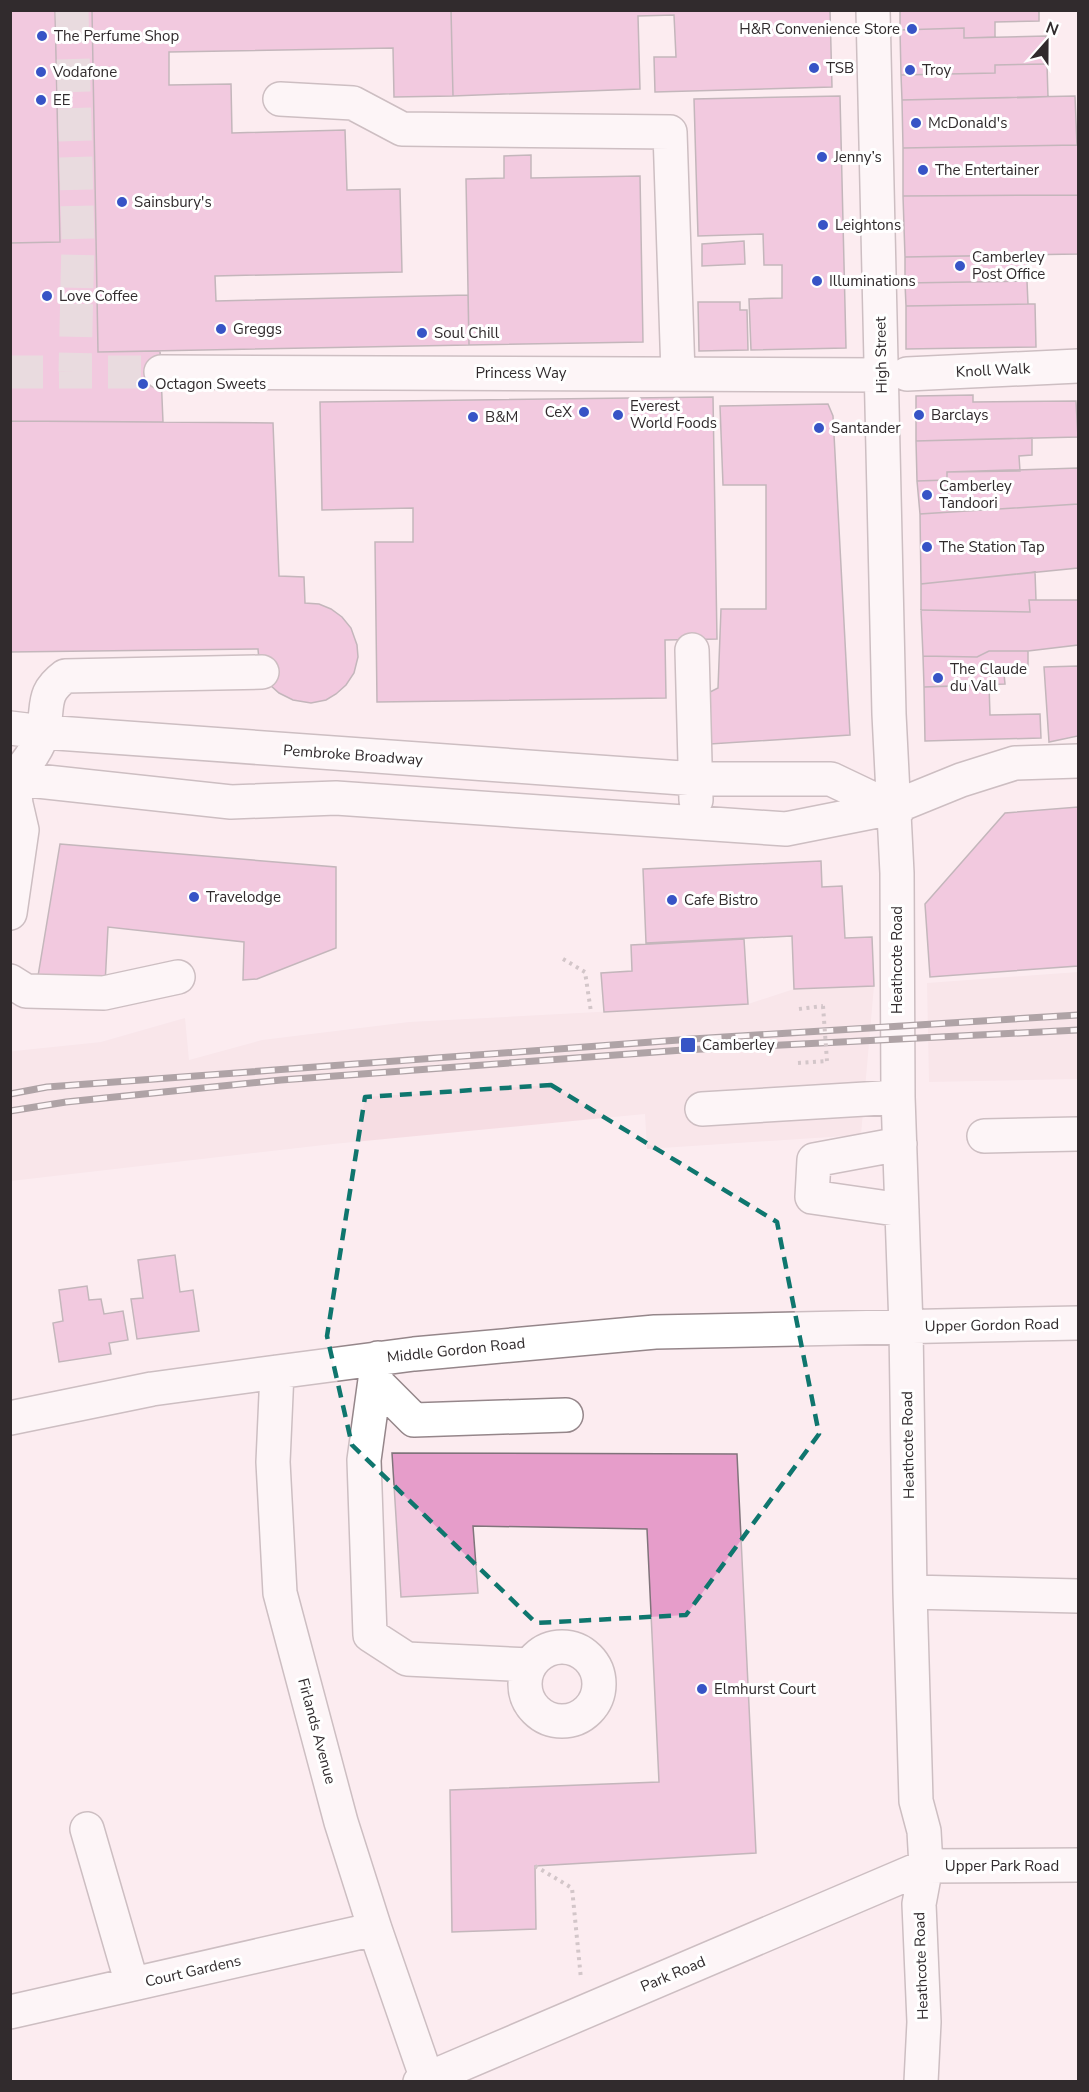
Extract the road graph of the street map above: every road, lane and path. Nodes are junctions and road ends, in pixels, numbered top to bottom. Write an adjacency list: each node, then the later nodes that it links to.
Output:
1 (873, 10): 6 (street, High Street)
2 (280, 99): 5 (street)
3 (1078, 366): 6 (street, Knoll Walk)
4 (161, 372): 5 (street, Princess Way)
5 (678, 374): 6 (street, Princess Way)
6 (894, 375): 15 (street, High Street)
7 (692, 650): 13 (street)
8 (262, 672): 10 (street)
9 (10, 728): 10 (street, Pembroke Broadway)
10 (43, 732): 12 (street); 13 (street, Pembroke Broadway)
11 (1078, 761): 15 (street)
12 (12, 778): 14 (street); 17 (street)
13 (696, 779): 15 (street, Pembroke Broadway); 16 (street)
14 (56, 783): 16 (street); 17 (street)
15 (892, 808): 16 (street); 25 (street, Heathcote Road)
16 (696, 823)
17 (22, 830): 18 (street)
18 (10, 913)
19 (563, 958): 23 (path)
20 (178, 977): 21 (street)
21 (10, 981)
22 (799, 1009): 24 (path, bridge)
23 (591, 1012)
24 (798, 1063)
25 (898, 1097): 26 (street); 29 (street, Heathcote Road)
26 (702, 1109)
27 (1078, 1134): 28 (street)
28 (984, 1136)
29 (900, 1144): 30 (street, Heathcote Road); 30 (street)
30 (902, 1210): 32 (street, Heathcote Road)
31 (1078, 1323): 32 (street, Upper Gordon Road)
32 (906, 1326): 33 (street, Middle Gordon Road); 37 (street, Heathcote Road)
33 (376, 1370): 34 (street, Middle Gordon Road); 35 (street); 39 (street)
34 (277, 1372): 36 (street, Middle Gordon Road); 44 (street, Firlands Avenue)
35 (566, 1415)
36 (10, 1418)
37 (910, 1592): 38 (street); 43 (street, Heathcote Road)
38 (1078, 1596)
39 (530, 1665)
40 (87, 1829): 45 (street)
41 (1078, 1865): 43 (street, Upper Park Road)
42 (535, 1866): 46 (path)
43 (926, 1866): 48 (street, Park Road); 49 (street, Heathcote Road)
44 (375, 1929): 45 (street, Court Gardens); 48 (street, Firlands Avenue)
45 (132, 1984): 47 (street, Court Gardens)
46 (582, 1988)
47 (10, 2012)
48 (423, 2080)
49 (921, 2082)

